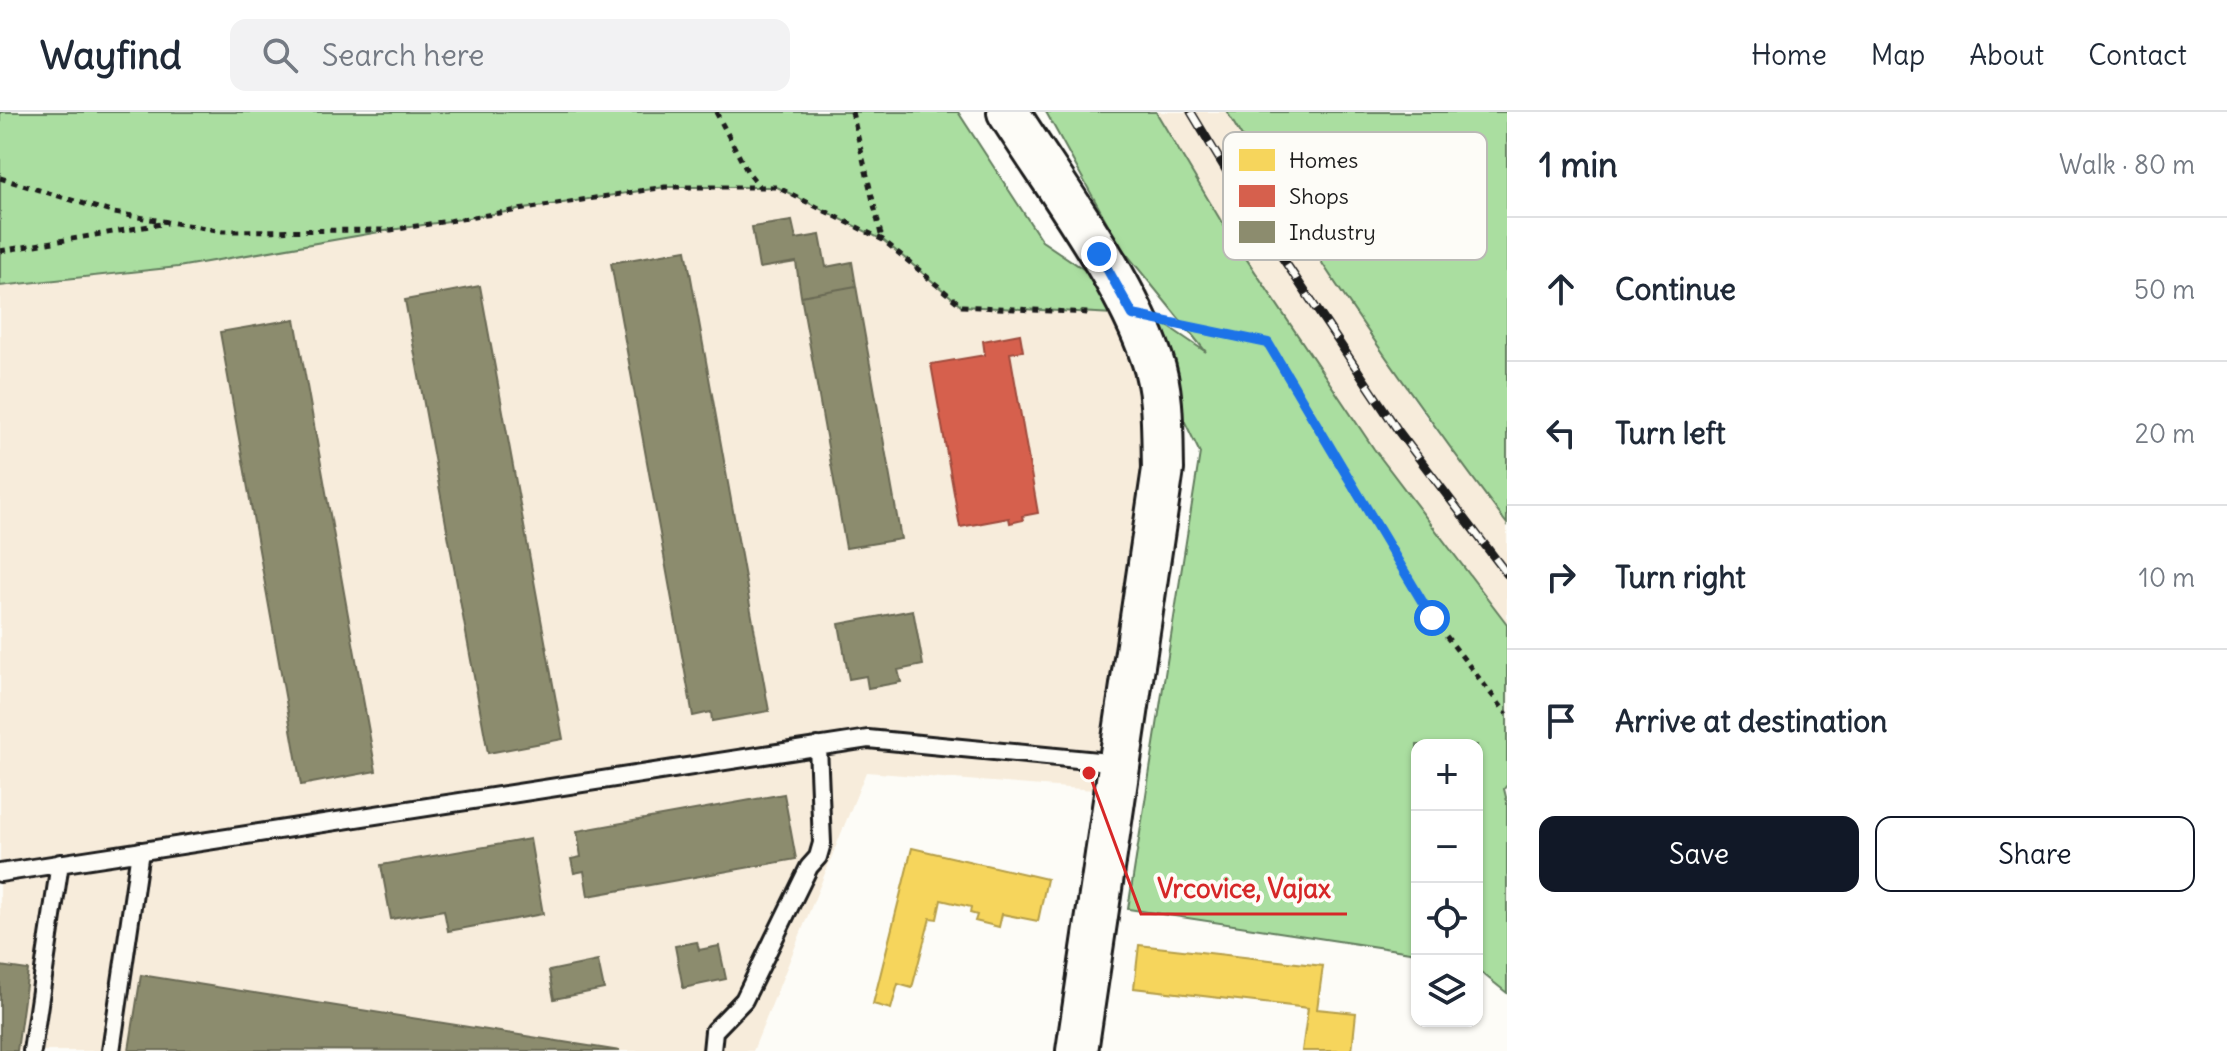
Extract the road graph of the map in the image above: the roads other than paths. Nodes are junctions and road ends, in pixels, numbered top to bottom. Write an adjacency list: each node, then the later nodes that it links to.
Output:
1 (1008, 112): 3 (street)
2 (818, 746): 3 (lane); 4 (lane); 9 (lane)
3 (1121, 763): 10 (street)
4 (140, 851): 5 (lane); 8 (lane)
5 (60, 863): 6 (lane); 7 (lane)
6 (0, 873)
7 (32, 1051)
8 (111, 1051)
9 (712, 1051)
10 (1077, 1051)

